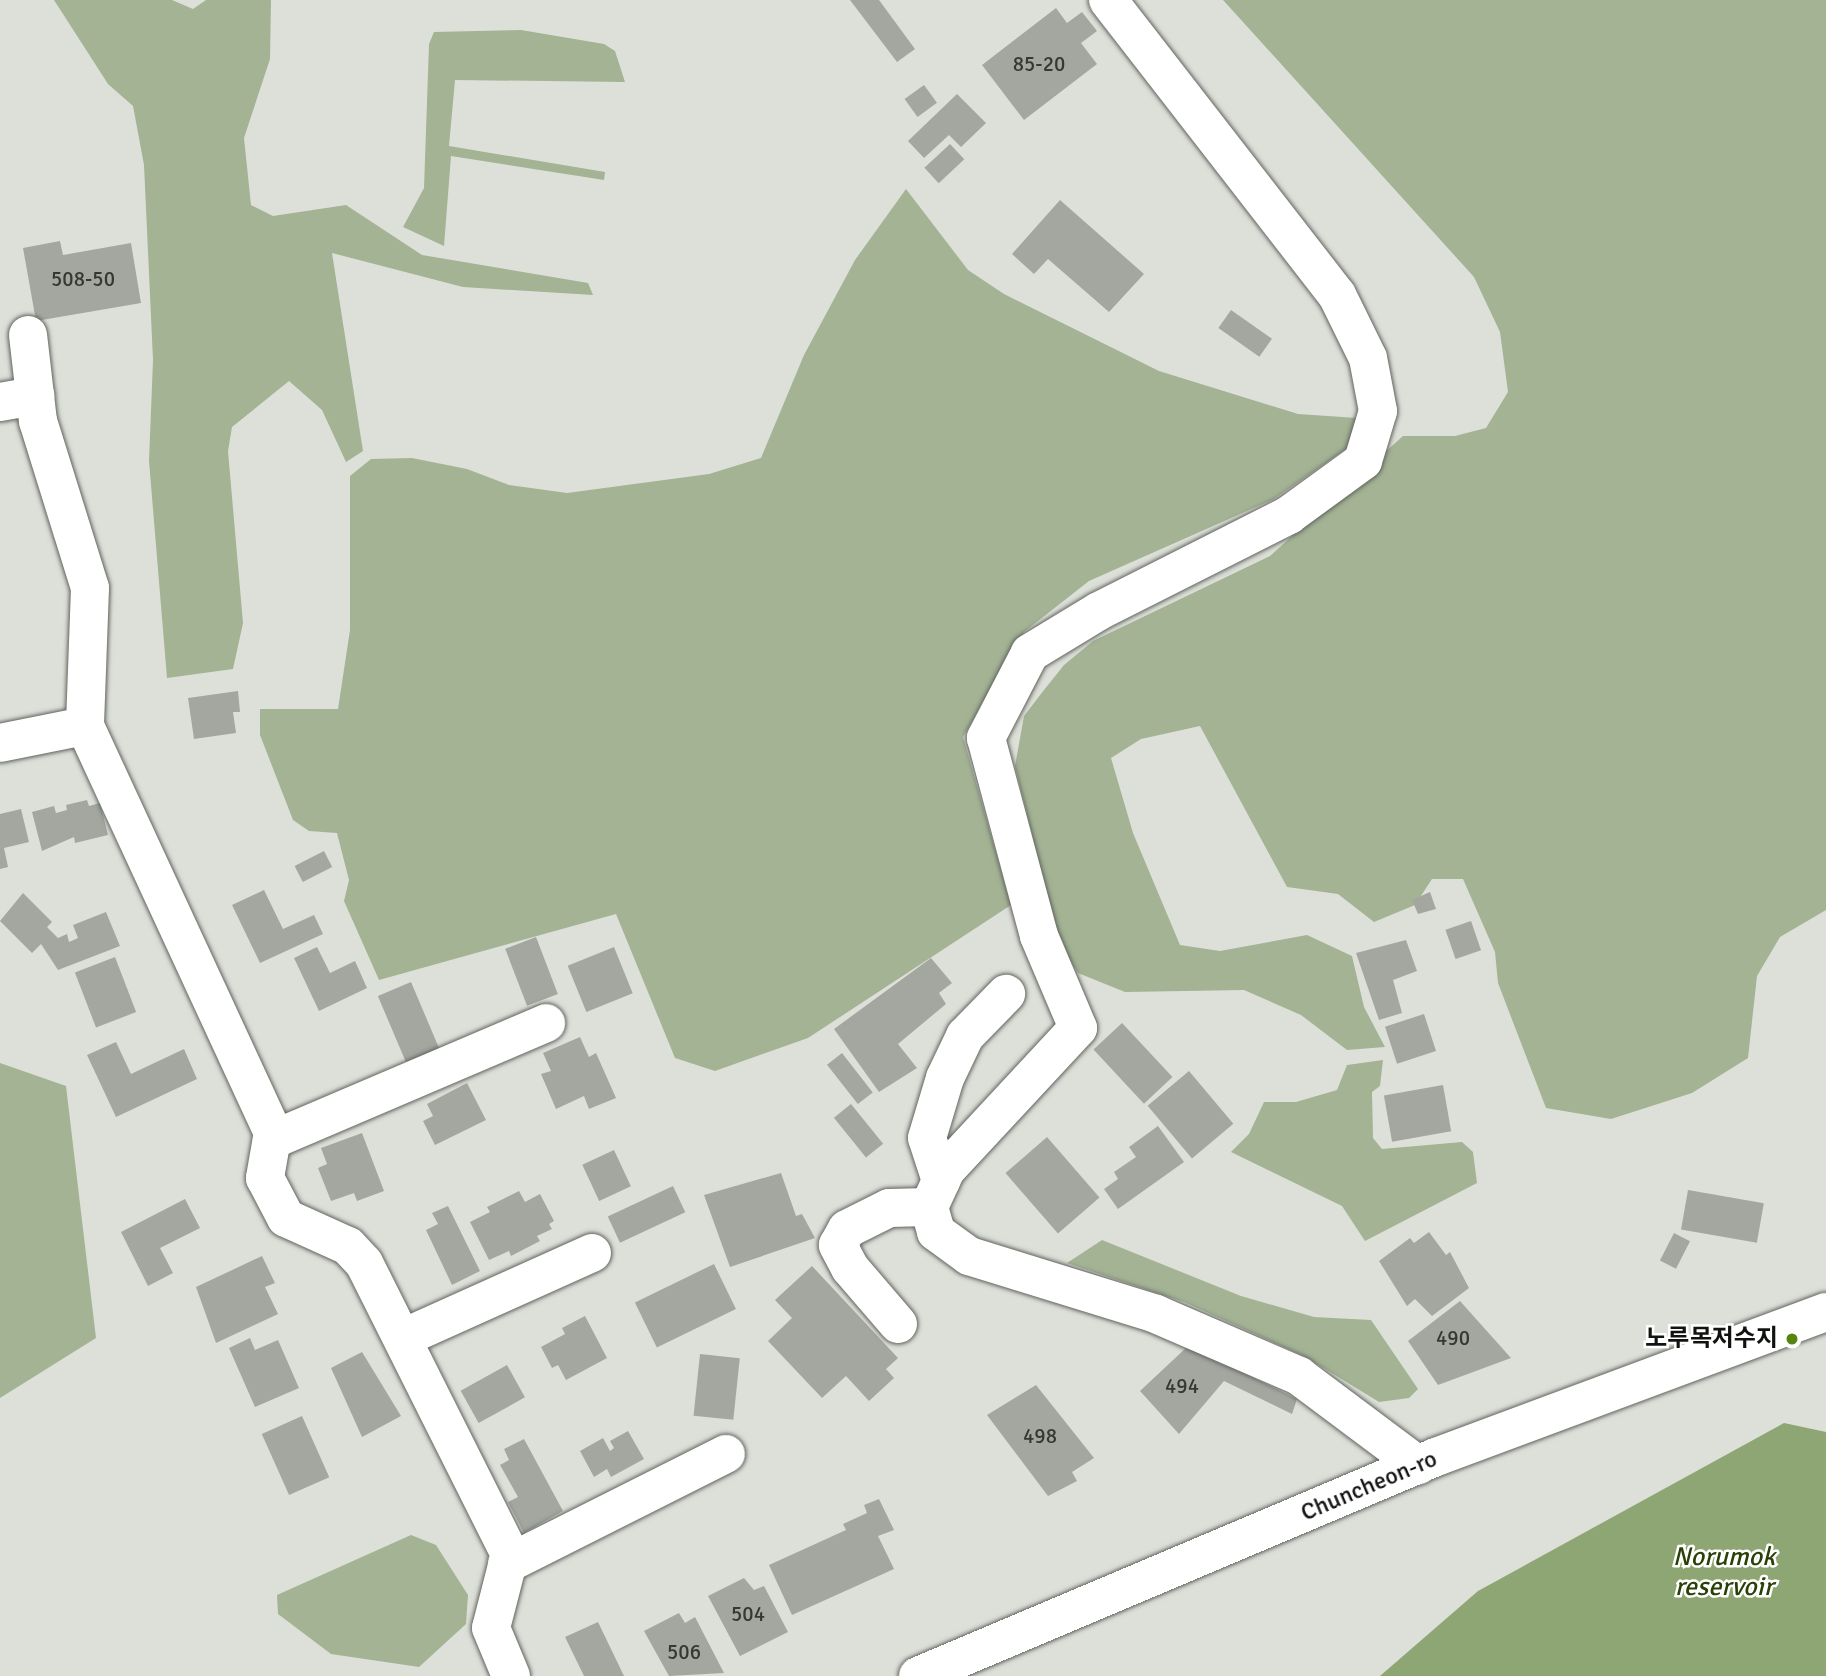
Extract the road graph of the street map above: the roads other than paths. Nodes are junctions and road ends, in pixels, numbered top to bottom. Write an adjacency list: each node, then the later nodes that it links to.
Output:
1 (1108, 0): 9 (street)
2 (28, 335): 3 (street)
3 (17, 399): 4 (street)
4 (85, 726): 5 (street); 8 (street)
5 (0, 743)
6 (1006, 994): 9 (street)
7 (546, 1023): 8 (street)
8 (272, 1140): 13 (street)
9 (935, 1194): 12 (street); 15 (street)
10 (592, 1253): 13 (street)
11 (1826, 1312): 15 (street, Chuncheon-ro)
12 (898, 1324)
13 (405, 1338): 16 (street)
14 (726, 1454): 16 (street)
15 (1418, 1465): 18 (street, Chuncheon-ro)
16 (507, 1564): 17 (street)
17 (511, 1676)
18 (918, 1676)

